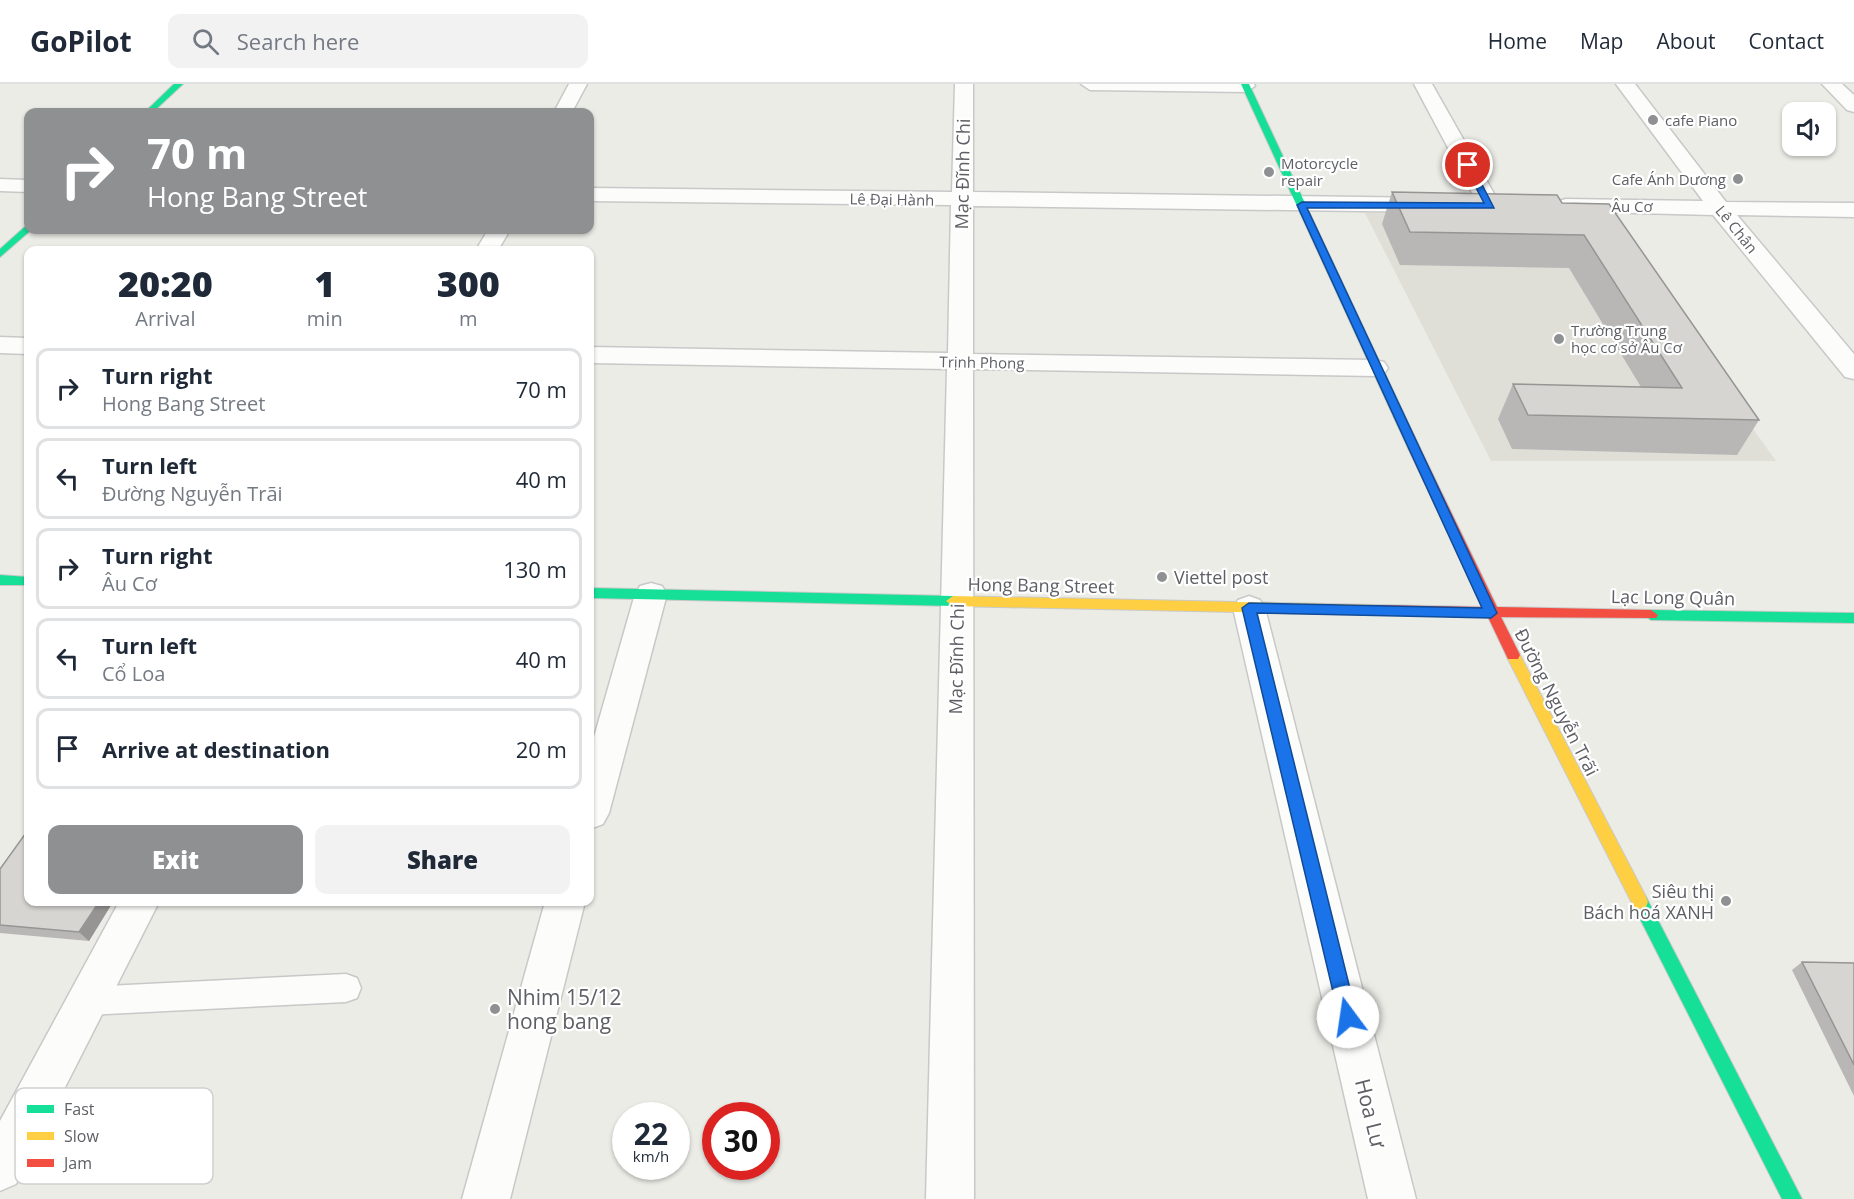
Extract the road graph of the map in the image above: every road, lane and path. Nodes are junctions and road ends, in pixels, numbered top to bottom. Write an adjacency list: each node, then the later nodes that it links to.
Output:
1 (179, 84): 10 (street)
2 (578, 84): 11 (street)
3 (964, 84): 15 (street, Mạc Đĩnh Chi)
4 (1090, 84): 8 (street)
5 (1424, 84): 17 (street)
6 (1625, 84): 20 (street, Lê Chân)
7 (1831, 84): 9 (street)
8 (1246, 85): 16 (street, Đường Nguyễn Trãi)
9 (1854, 106)
10 (153, 108)
11 (564, 108)
12 (0, 185): 13 (street)
13 (24, 186)
14 (594, 194): 15 (street, Lê Đại Hành)
15 (962, 200): 16 (street, Lê Đại Hành); 27 (street, Mạc Đĩnh Chi)
16 (1302, 205): 17 (street); 28 (street, Đường Nguyễn Trãi)
17 (1490, 206): 18 (street)
18 (1514, 206)
19 (1550, 206): 20 (street, Âu Cơ)
20 (1718, 206): 21 (street, Âu Cơ); 29 (street, Lê Chân)
21 (1854, 210)
22 (24, 231): 23 (street)
23 (0, 254)
24 (0, 345): 25 (street)
25 (24, 346)
26 (594, 355): 27 (street, Trịnh Phong)
27 (960, 361): 28 (street, Trịnh Phong); 34 (street, Mạc Đĩnh Chi)
28 (1375, 368): 36 (street, Đường Nguyễn Trãi)
29 (1854, 371)
30 (0, 580): 31 (street)
31 (24, 581)
32 (594, 593): 33 (street, Hong Bang Street)
33 (651, 594): 34 (street, Hong Bang Street); 38 (street)
34 (957, 601): 35 (street, Hong Bang Street); 47 (street, Mạc Đĩnh Chi)
35 (1249, 608): 36 (street, Hong Bang Street); 48 (street, Hoa Lư)
36 (1491, 613): 37 (street, Lạc Long Quân); 49 (street, Đường Nguyễn Trãi)
37 (1854, 618)
38 (594, 799)
39 (137, 906): 42 (street)
40 (564, 906): 46 (street)
41 (346, 988): 42 (lane)
42 (87, 1001): 43 (street)
43 (42, 1088)
44 (15, 1139): 45 (street)
45 (0, 1168)
46 (486, 1199)
47 (950, 1199)
48 (1392, 1199)
49 (1792, 1199)

